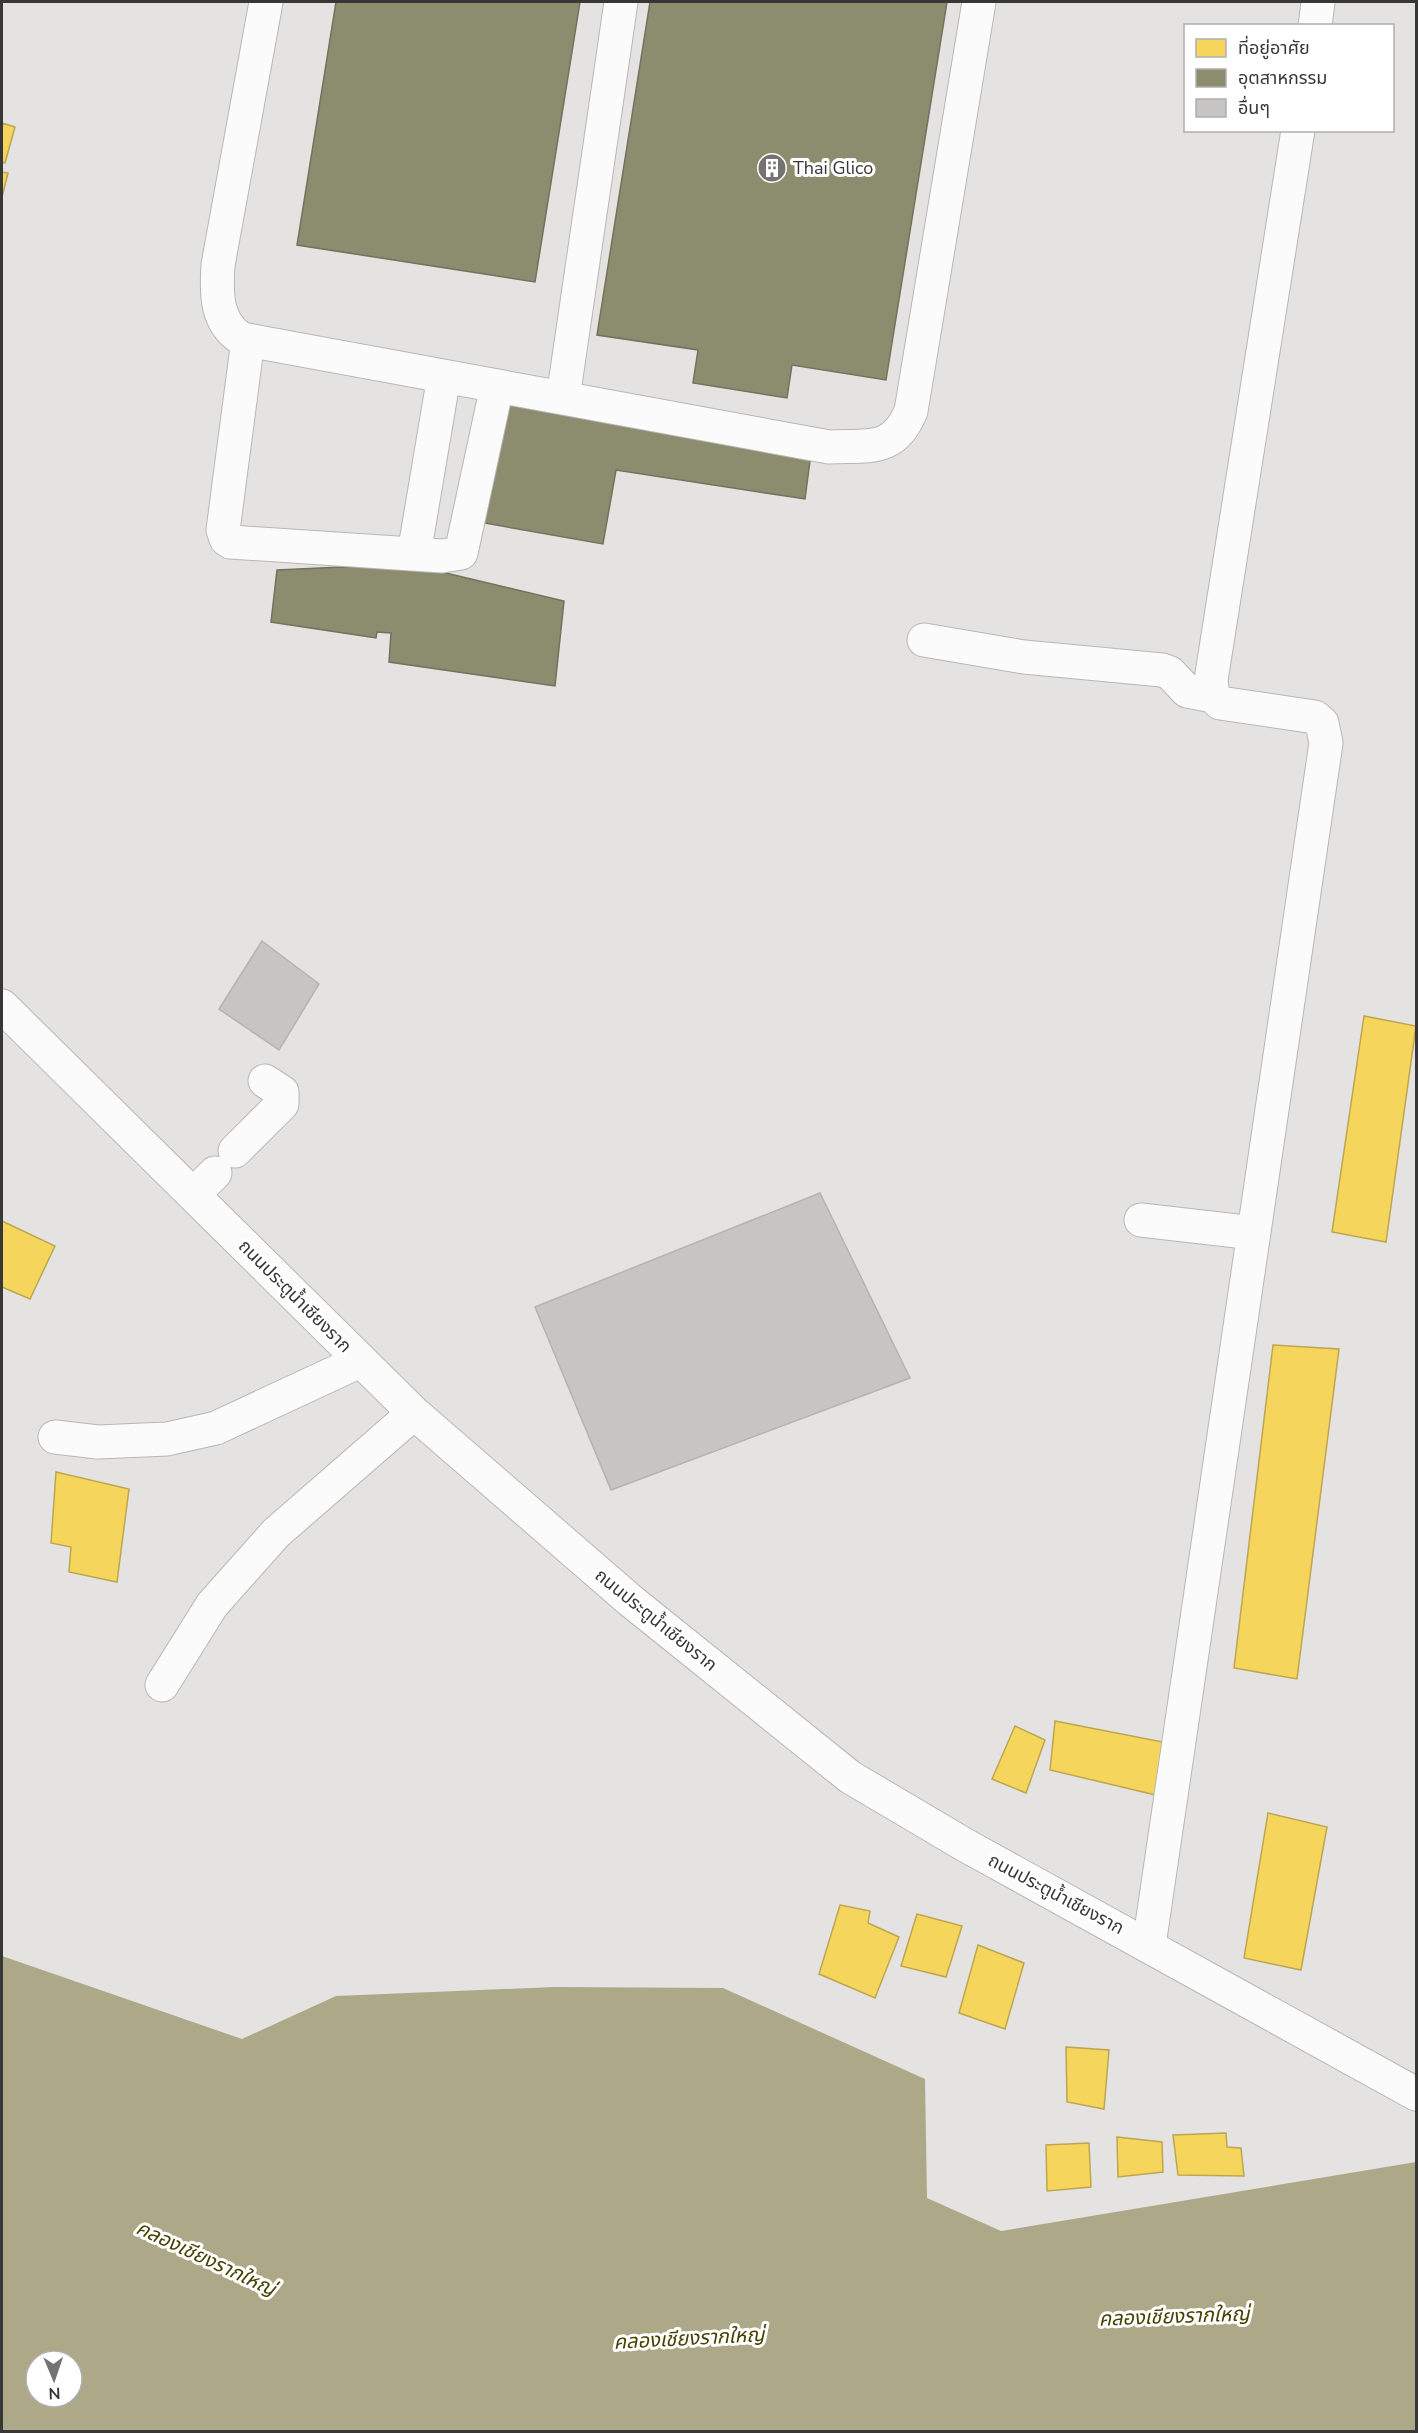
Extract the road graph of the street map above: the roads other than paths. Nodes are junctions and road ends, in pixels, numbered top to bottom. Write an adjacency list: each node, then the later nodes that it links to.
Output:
1 (266, 2): 7 (street)
2 (621, 2): 10 (street)
3 (979, 2): 10 (street)
4 (1318, 2): 5 (street)
5 (1315, 24)
6 (1298, 132): 13 (street)
7 (248, 340): 8 (street); 11 (street)
8 (444, 376): 9 (street); 11 (street)
9 (497, 386): 10 (street); 11 (street)
10 (563, 398)
11 (414, 554)
12 (924, 640): 13 (street)
13 (1213, 696): 18 (street)
14 (2, 1006): 16 (street, ถนนประตูน้ำเชียงราก)
15 (265, 1081): 16 (street)
16 (215, 1172): 19 (street, ถนนประตูน้ำเชียงราก)
17 (1142, 1220): 18 (street)
18 (1254, 1233): 23 (street)
19 (360, 1361): 20 (street, ถนนประตูน้ำเชียงราก); 21 (street)
20 (414, 1413): 22 (street); 23 (street, ถนนประตูน้ำเชียงราก)
21 (55, 1437)
22 (162, 1684)
23 (1149, 1945): 24 (street, ถนนประตูน้ำเชียงราก)
24 (1416, 2094)

